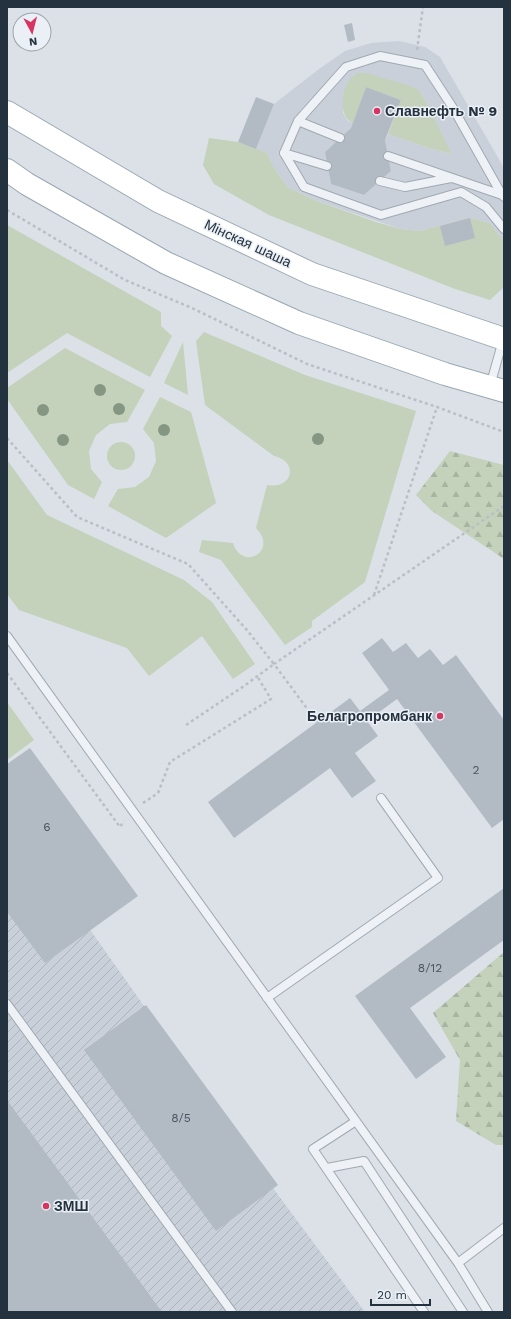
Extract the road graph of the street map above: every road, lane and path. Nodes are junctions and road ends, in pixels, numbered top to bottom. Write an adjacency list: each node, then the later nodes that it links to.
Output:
1 (422, 7): 2 (path)
2 (413, 62): 4 (lane); 12 (lane)
3 (7, 112): 15 (main road, Мінская шаша)
4 (298, 121): 5 (lane); 6 (lane)
5 (340, 138)
6 (284, 153): 8 (lane); 14 (lane)
7 (388, 156): 10 (lane)
8 (328, 166)
9 (7, 170): 16 (main road)
10 (452, 178): 11 (lane); 12 (lane)
11 (380, 181)
12 (503, 196)
13 (7, 210): 17 (path)
14 (504, 229)
15 (504, 338): 16 (lane)
16 (497, 389)
17 (437, 406): 18 (path); 21 (path)
18 (504, 432)
19 (7, 438): 23 (path)
20 (504, 506): 21 (path)
21 (374, 596): 23 (path)
22 (7, 636): 29 (lane)
23 (274, 664): 25 (path); 26 (path)
24 (7, 673): 29 (path)
25 (257, 676): 27 (path); 29 (path)
26 (317, 722)
27 (186, 725)
28 (381, 798): 30 (lane)
29 (132, 810): 30 (lane)
30 (267, 998): 32 (lane)
31 (7, 1004): 36 (lane)
32 (356, 1121): 33 (lane); 35 (lane)
33 (327, 1168): 37 (lane); 38 (lane)
34 (504, 1228): 35 (lane)
35 (458, 1263): 39 (lane)
36 (232, 1312)
37 (424, 1312)
38 (463, 1312)
39 (488, 1312)

